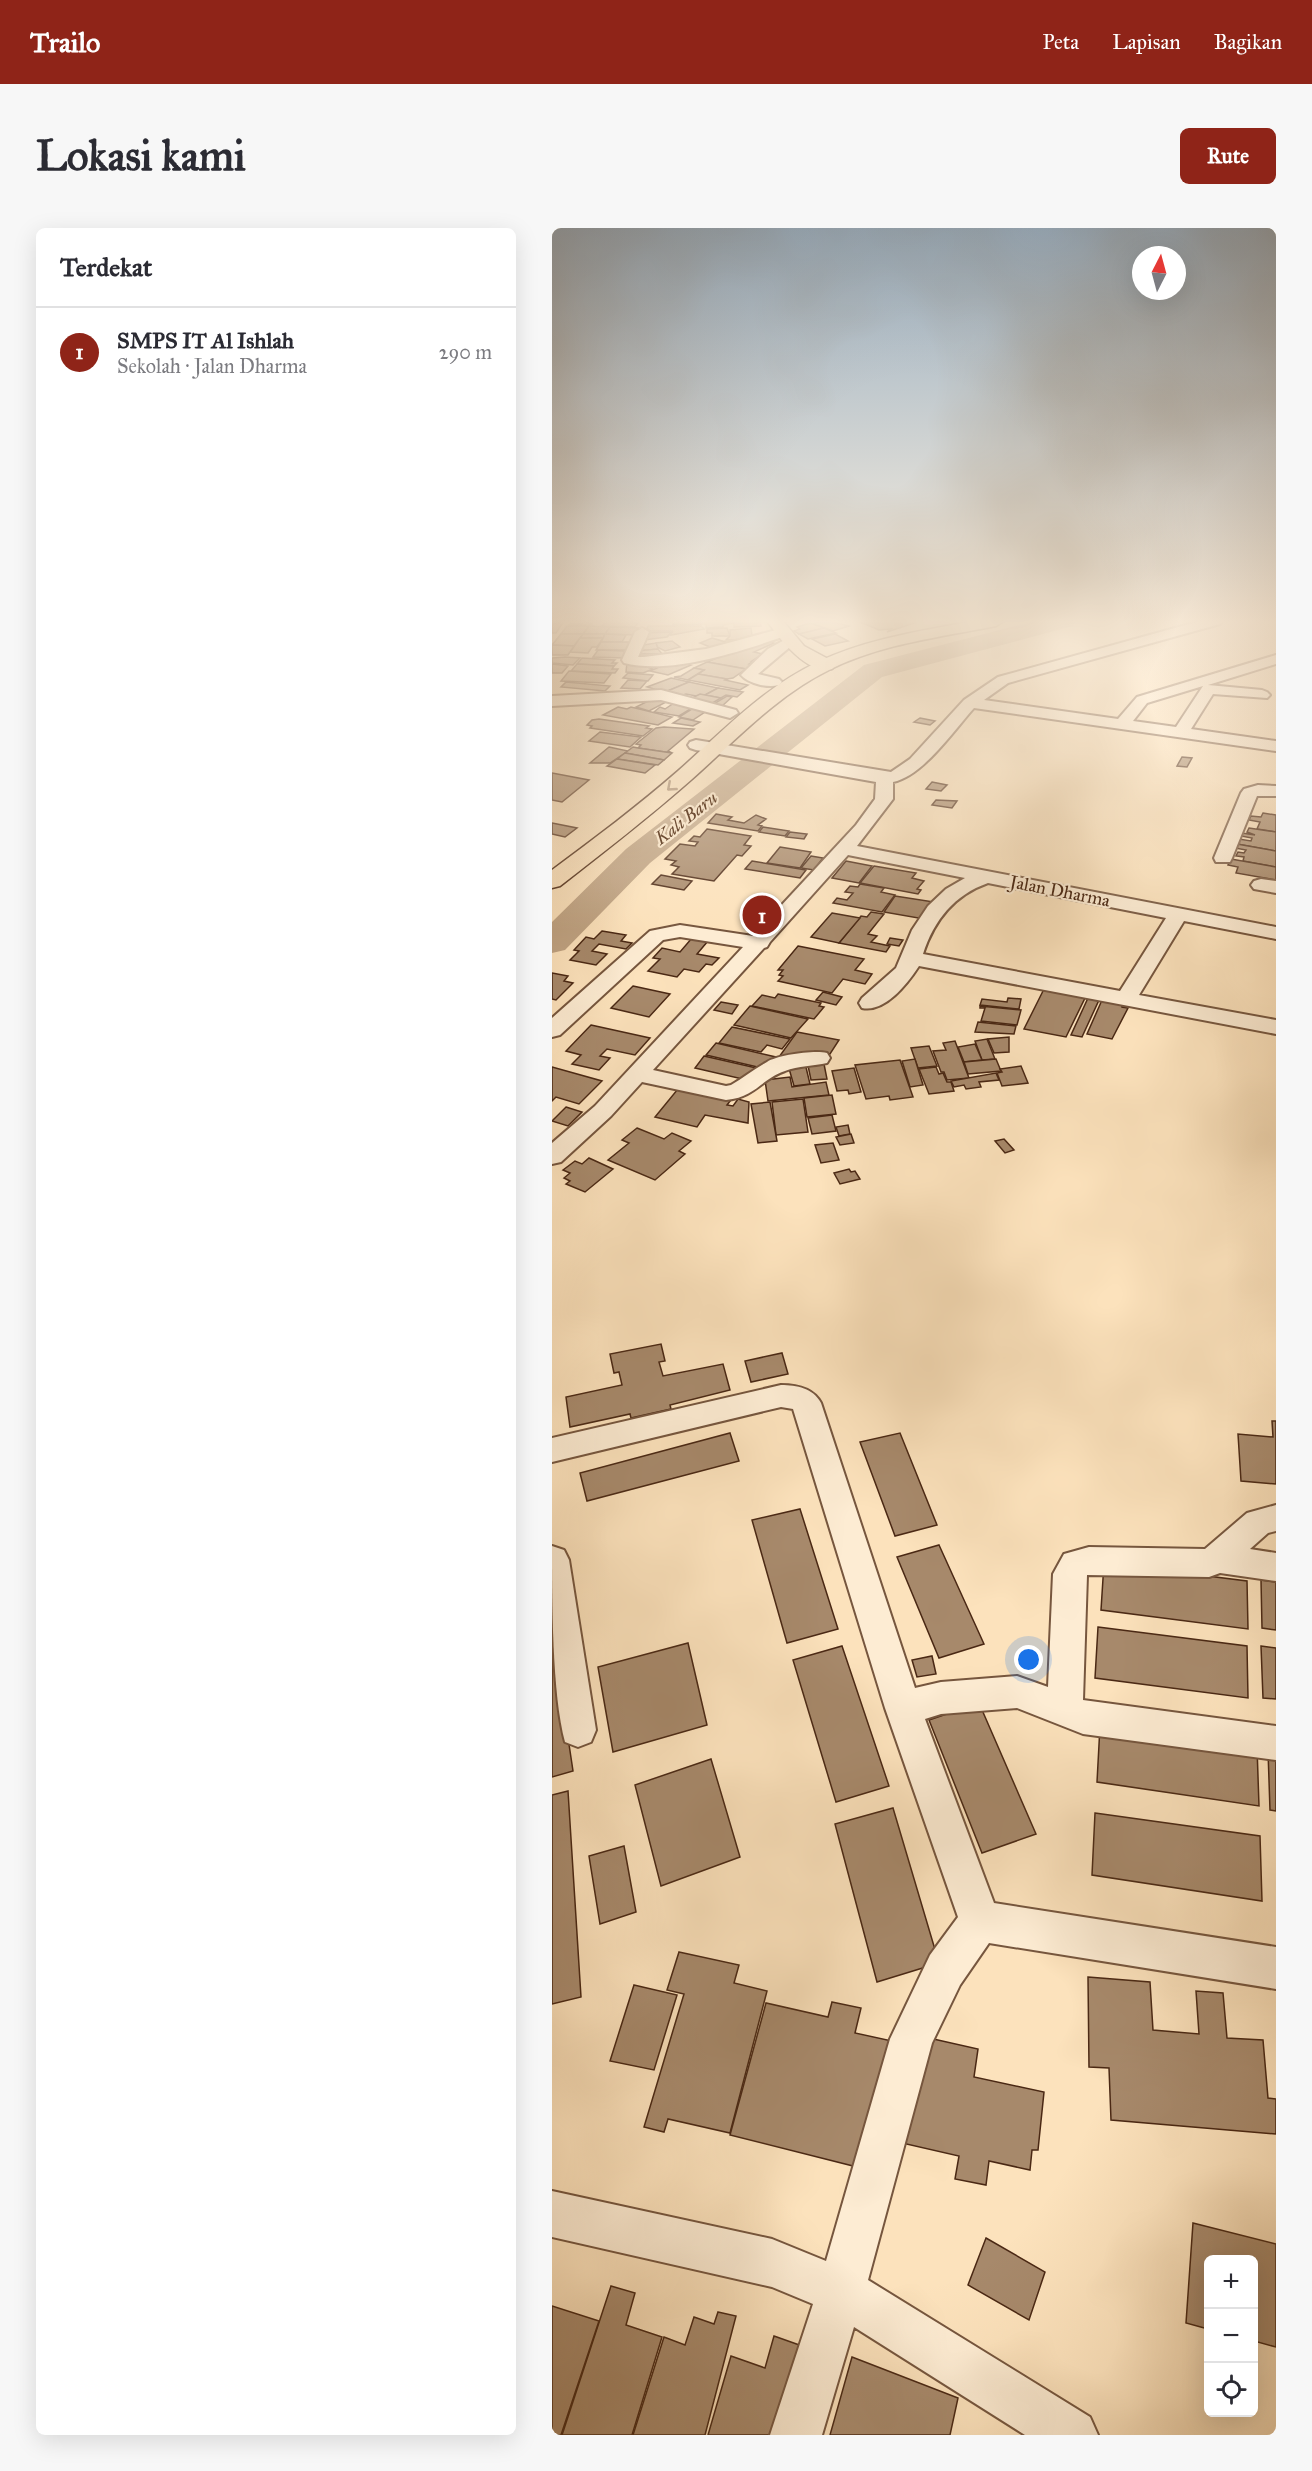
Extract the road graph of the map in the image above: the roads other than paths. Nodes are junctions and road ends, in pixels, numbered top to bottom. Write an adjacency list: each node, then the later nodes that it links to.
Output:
1 (722, 724): 8 (main road)
2 (737, 724): 8 (main road)
3 (951, 724): 9 (street)
4 (1122, 724): 6 (street)
5 (1186, 724): 6 (street)
6 (1181, 732): 7 (street)
7 (1276, 746)
8 (706, 747): 9 (street); 13 (main road); 15 (main road, one-way to 15)
9 (885, 778): 11 (street)
10 (1276, 791): 12 (street)
11 (844, 849): 14 (street, Jalan Dharma); 18 (street)
12 (1223, 858)
13 (552, 860)
14 (985, 877): 16 (street, Jalan Dharma); 19 (street)
15 (552, 882)
16 (1178, 914): 17 (street, Jalan Dharma); 20 (street)
17 (1276, 933)
18 (759, 943): 23 (street); 25 (street)
19 (912, 958): 20 (street); 21 (street)
20 (1126, 999): 22 (street)
21 (870, 1003)
22 (1276, 1027)
23 (552, 1030)
24 (819, 1058): 25 (street)
25 (638, 1074): 26 (street)
26 (552, 1156)
27 (552, 1450): 32 (street)
28 (1276, 1518): 29 (street)
29 (1217, 1559): 31 (street); 33 (street)
30 (552, 1560): 34 (street)
31 (1276, 1567)
32 (903, 1708): 33 (street); 36 (street)
33 (1065, 1709): 35 (street)
34 (578, 1730)
35 (1276, 1743)
36 (980, 1921): 37 (street); 39 (street)
37 (1276, 1968)
38 (552, 2214): 39 (street)
39 (841, 2291): 40 (street); 41 (street)
40 (796, 2435)
41 (1072, 2435)

